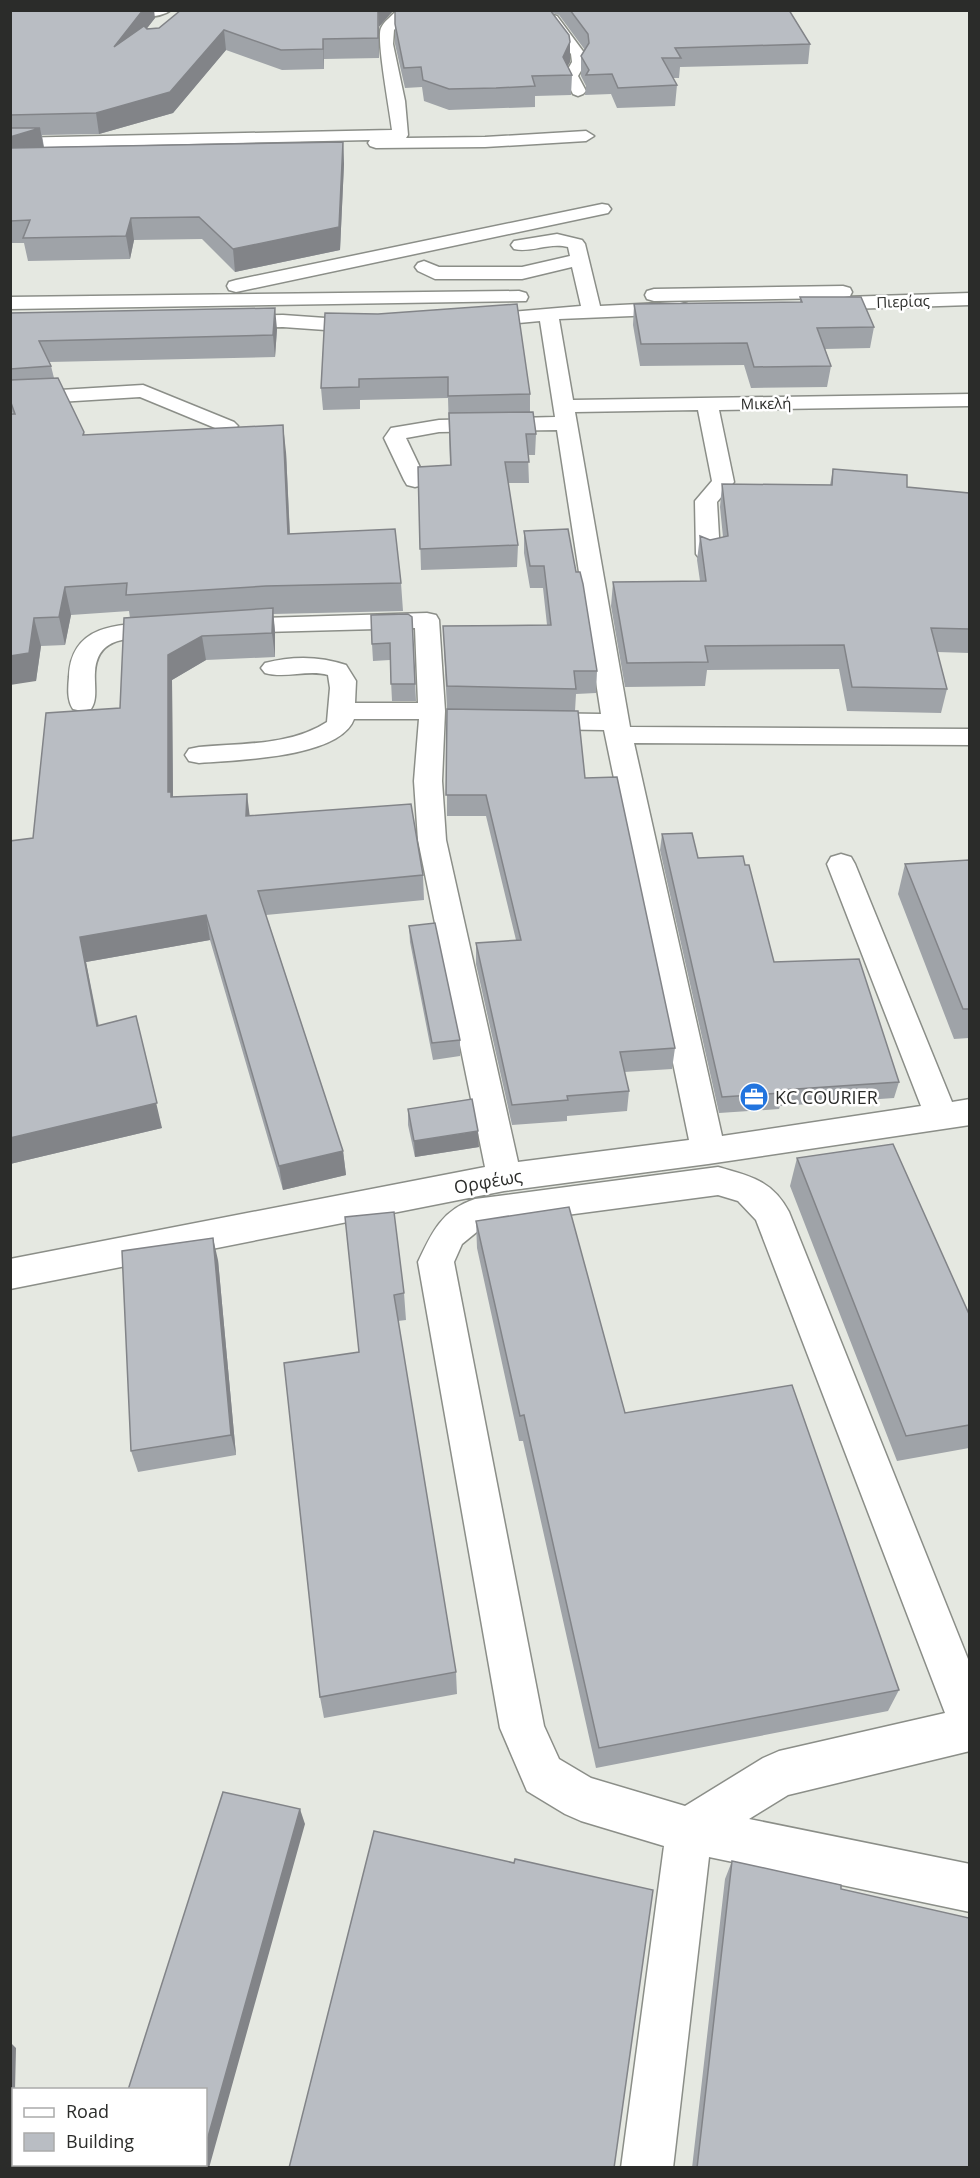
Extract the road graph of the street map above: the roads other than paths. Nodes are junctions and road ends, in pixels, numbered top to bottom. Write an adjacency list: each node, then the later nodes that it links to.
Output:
1 (126, 10): 2 (street)
2 (164, 10)
3 (405, 10): 9 (street)
4 (490, 10): 5 (street)
5 (578, 91)
6 (126, 126): 7 (street)
7 (10, 129)
8 (586, 136): 10 (street)
9 (10, 143)
10 (10, 149)
11 (602, 209): 20 (street)
12 (502, 249): 14 (street)
13 (480, 254): 15 (street)
14 (581, 259): 15 (street); 21 (street)
15 (424, 267): 16 (street)
16 (402, 272)
17 (969, 293): 21 (street)
18 (969, 299): 21 (street, Πιερίας)
19 (10, 303): 20 (street)
20 (104, 303): 21 (street)
21 (591, 304): 22 (street, Πιερίας)
22 (549, 315): 24 (street, Πιερίας); 29 (street)
23 (212, 322): 25 (street)
24 (450, 322)
25 (388, 327)
26 (10, 399): 30 (street)
27 (969, 400): 28 (street, Μικελή)
28 (707, 404): 29 (street, Μικελή); 32 (street)
29 (564, 414): 31 (street, Μικελή); 38 (street)
30 (227, 426)
31 (416, 480)
32 (708, 554)
33 (274, 668): 35 (street)
34 (82, 703): 36 (street)
35 (342, 711): 36 (street); 40 (street)
36 (440, 716): 44 (street)
37 (513, 720): 38 (street)
38 (618, 729): 39 (street); 43 (street)
39 (969, 737)
40 (199, 755)
41 (841, 864): 42 (street)
42 (962, 1114): 43 (street, Ορφέως)
43 (708, 1150): 44 (street, Ορφέως)
44 (504, 1177): 45 (street, Ορφέως)
45 (10, 1274)
46 (969, 1720): 48 (street)
47 (969, 1729): 48 (street)
48 (689, 1830): 49 (street); 50 (street)
49 (969, 1888)
50 (647, 2168)

